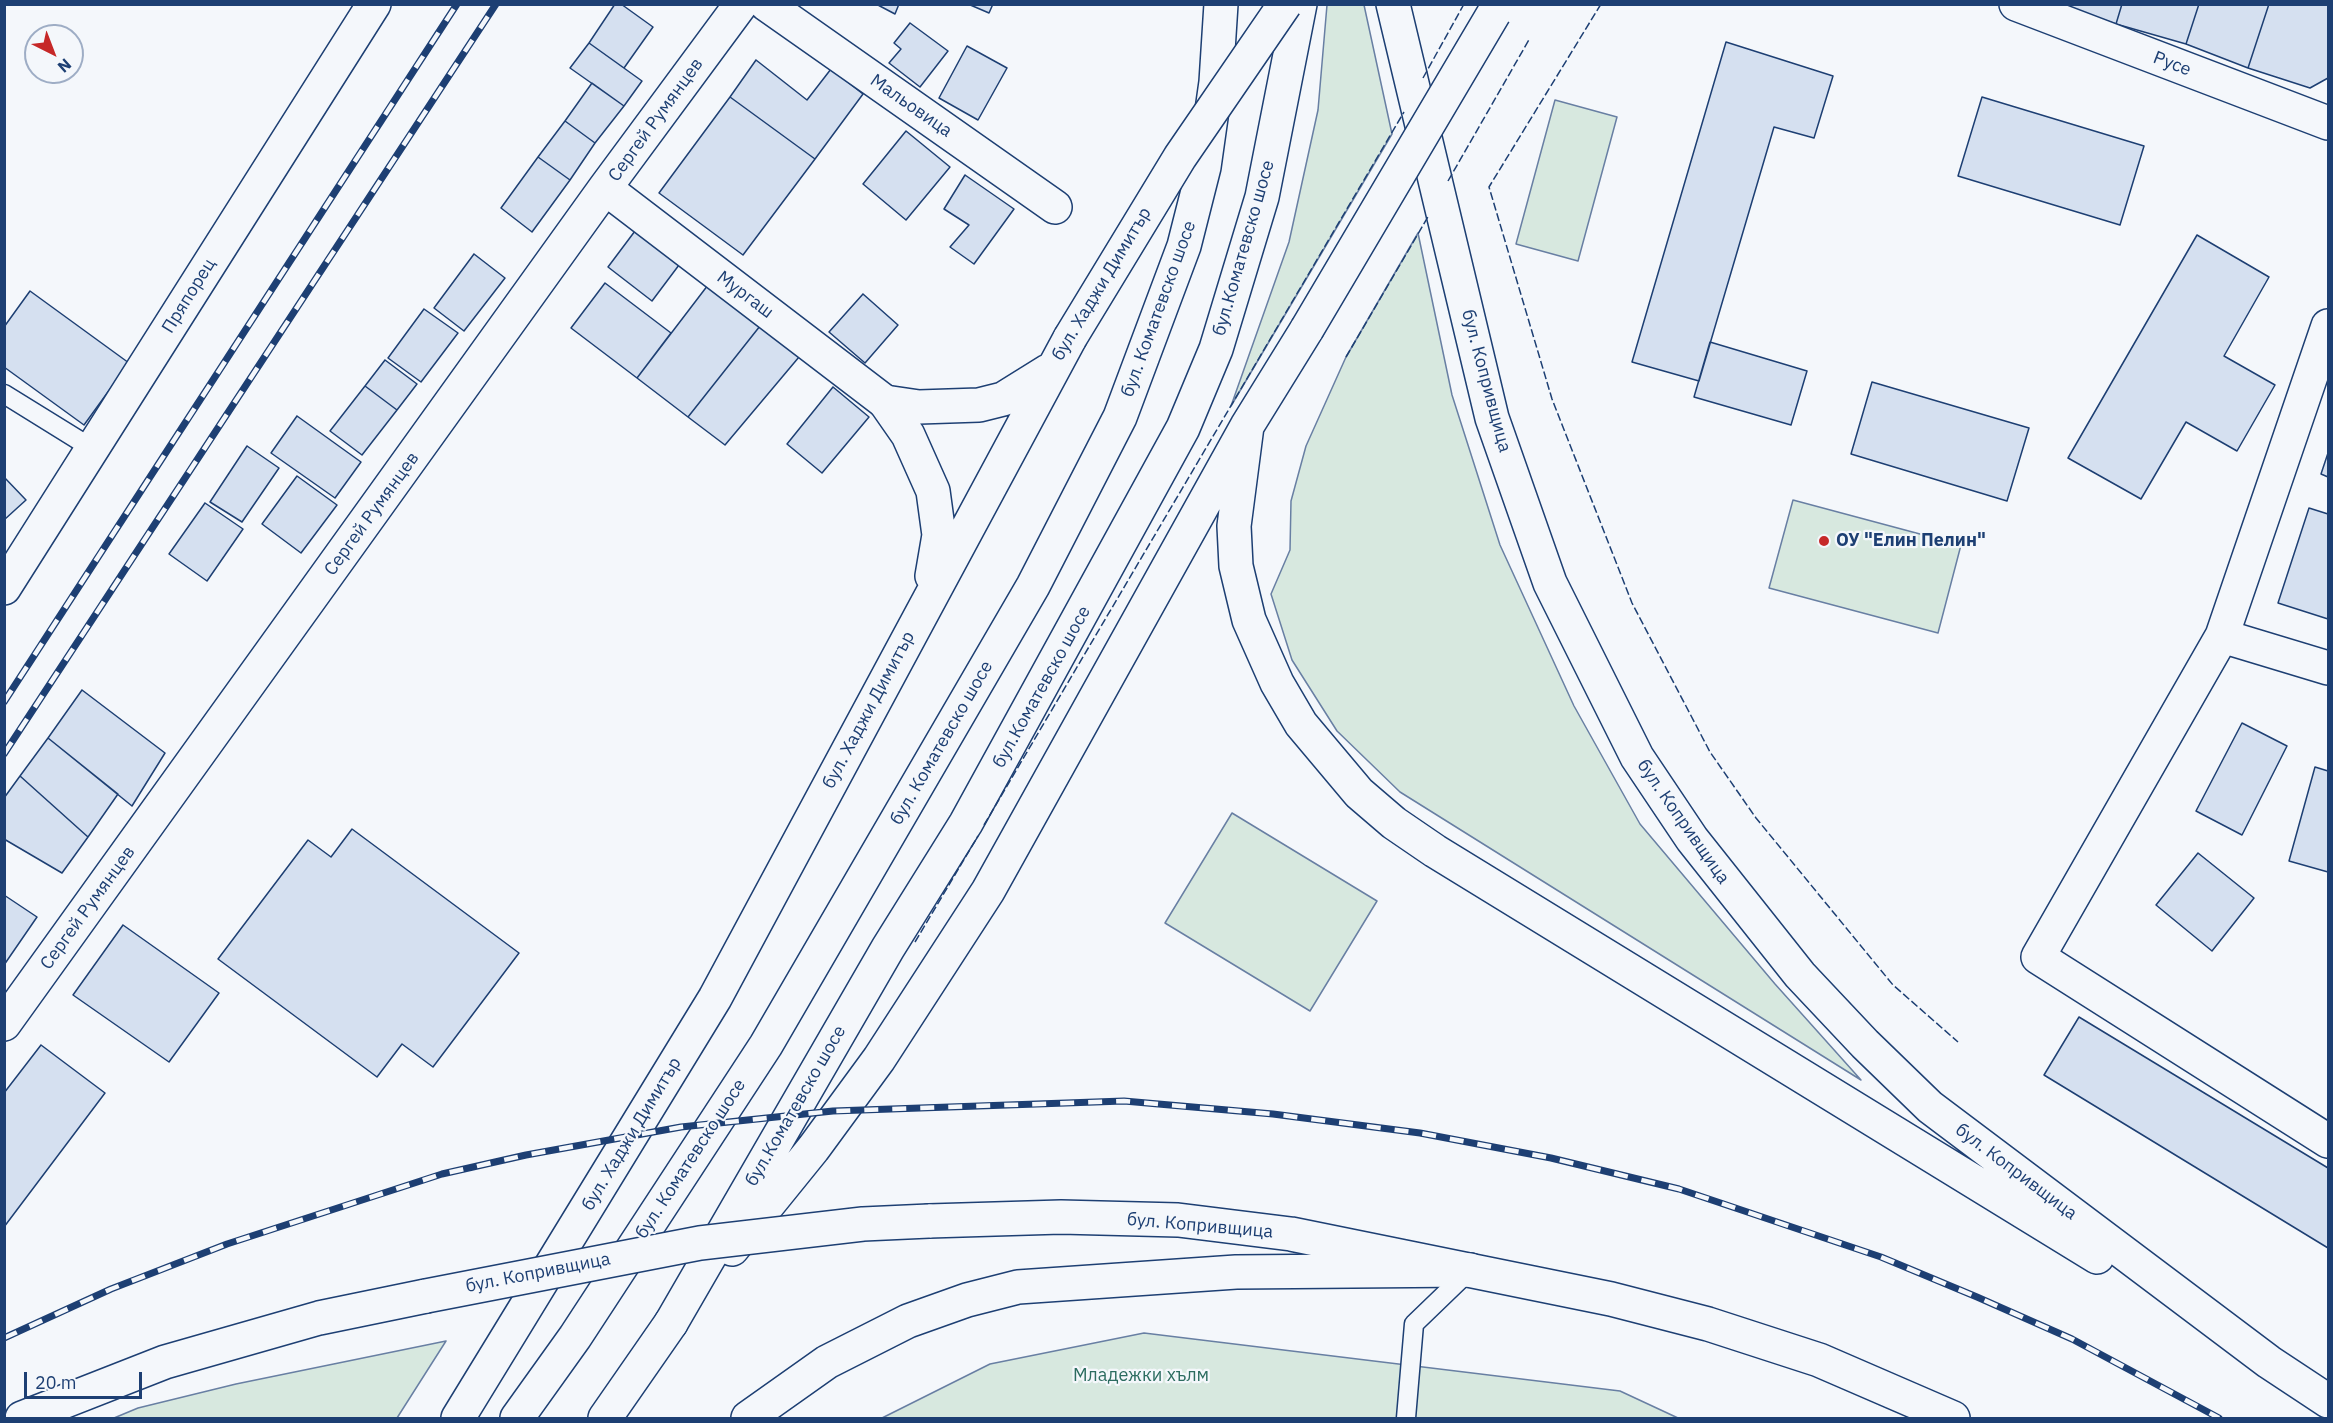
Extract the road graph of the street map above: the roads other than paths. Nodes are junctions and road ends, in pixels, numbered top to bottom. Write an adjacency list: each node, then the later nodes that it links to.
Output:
1 (374, 4): 18 (main road, Пряпорец)
2 (741, 4): 11 (main road, Сергей Румянцев)
3 (766, 4): 12 (main road, Мальовица)
4 (1221, 4): 31 (main road, бул. Коматевско шосе)
5 (1285, 4): 14 (main road, бул. Хаджи Димитър, bridge)
6 (1300, 4): 26 (main road, бул.Коматевско шосе)
7 (1393, 4): 27 (main road, бул. Копривщица)
8 (2016, 4): 10 (main road, Русе)
9 (1497, 9): 17 (main road, bridge)
10 (2328, 123)
11 (605, 188): 16 (main road, Мургаш); 23 (main road, Сергей Румянцев)
12 (1055, 207)
13 (2328, 326): 21 (main road)
14 (1051, 370): 16 (main road); 20 (main road, бул. Хаджи Димитър)
15 (4, 394): 18 (lane)
16 (885, 402): 20 (main road)
17 (1247, 426): 26 (main road); 27 (main road)
18 (93, 449): 19 (main road, Пряпорец)
19 (4, 588)
20 (928, 599): 30 (main road, бул. Хаджи Димитър)
21 (2222, 636): 22 (main road); 24 (main road)
22 (2328, 668)
23 (4, 1024)
24 (2328, 1141)
25 (1470, 1270): 29 (main road, бул. Копривщица, bridge); 33 (main road); 34 (lane); 35 (main road, бул. Копривщица)
26 (671, 1323): 32 (main road)
27 (2269, 1362): 28 (main road, бул. Копривщица)
28 (2328, 1401)
29 (22, 1419)
30 (458, 1419)
31 (516, 1419)
32 (605, 1419)
33 (748, 1419)
34 (1406, 1419)
35 (1953, 1419)

